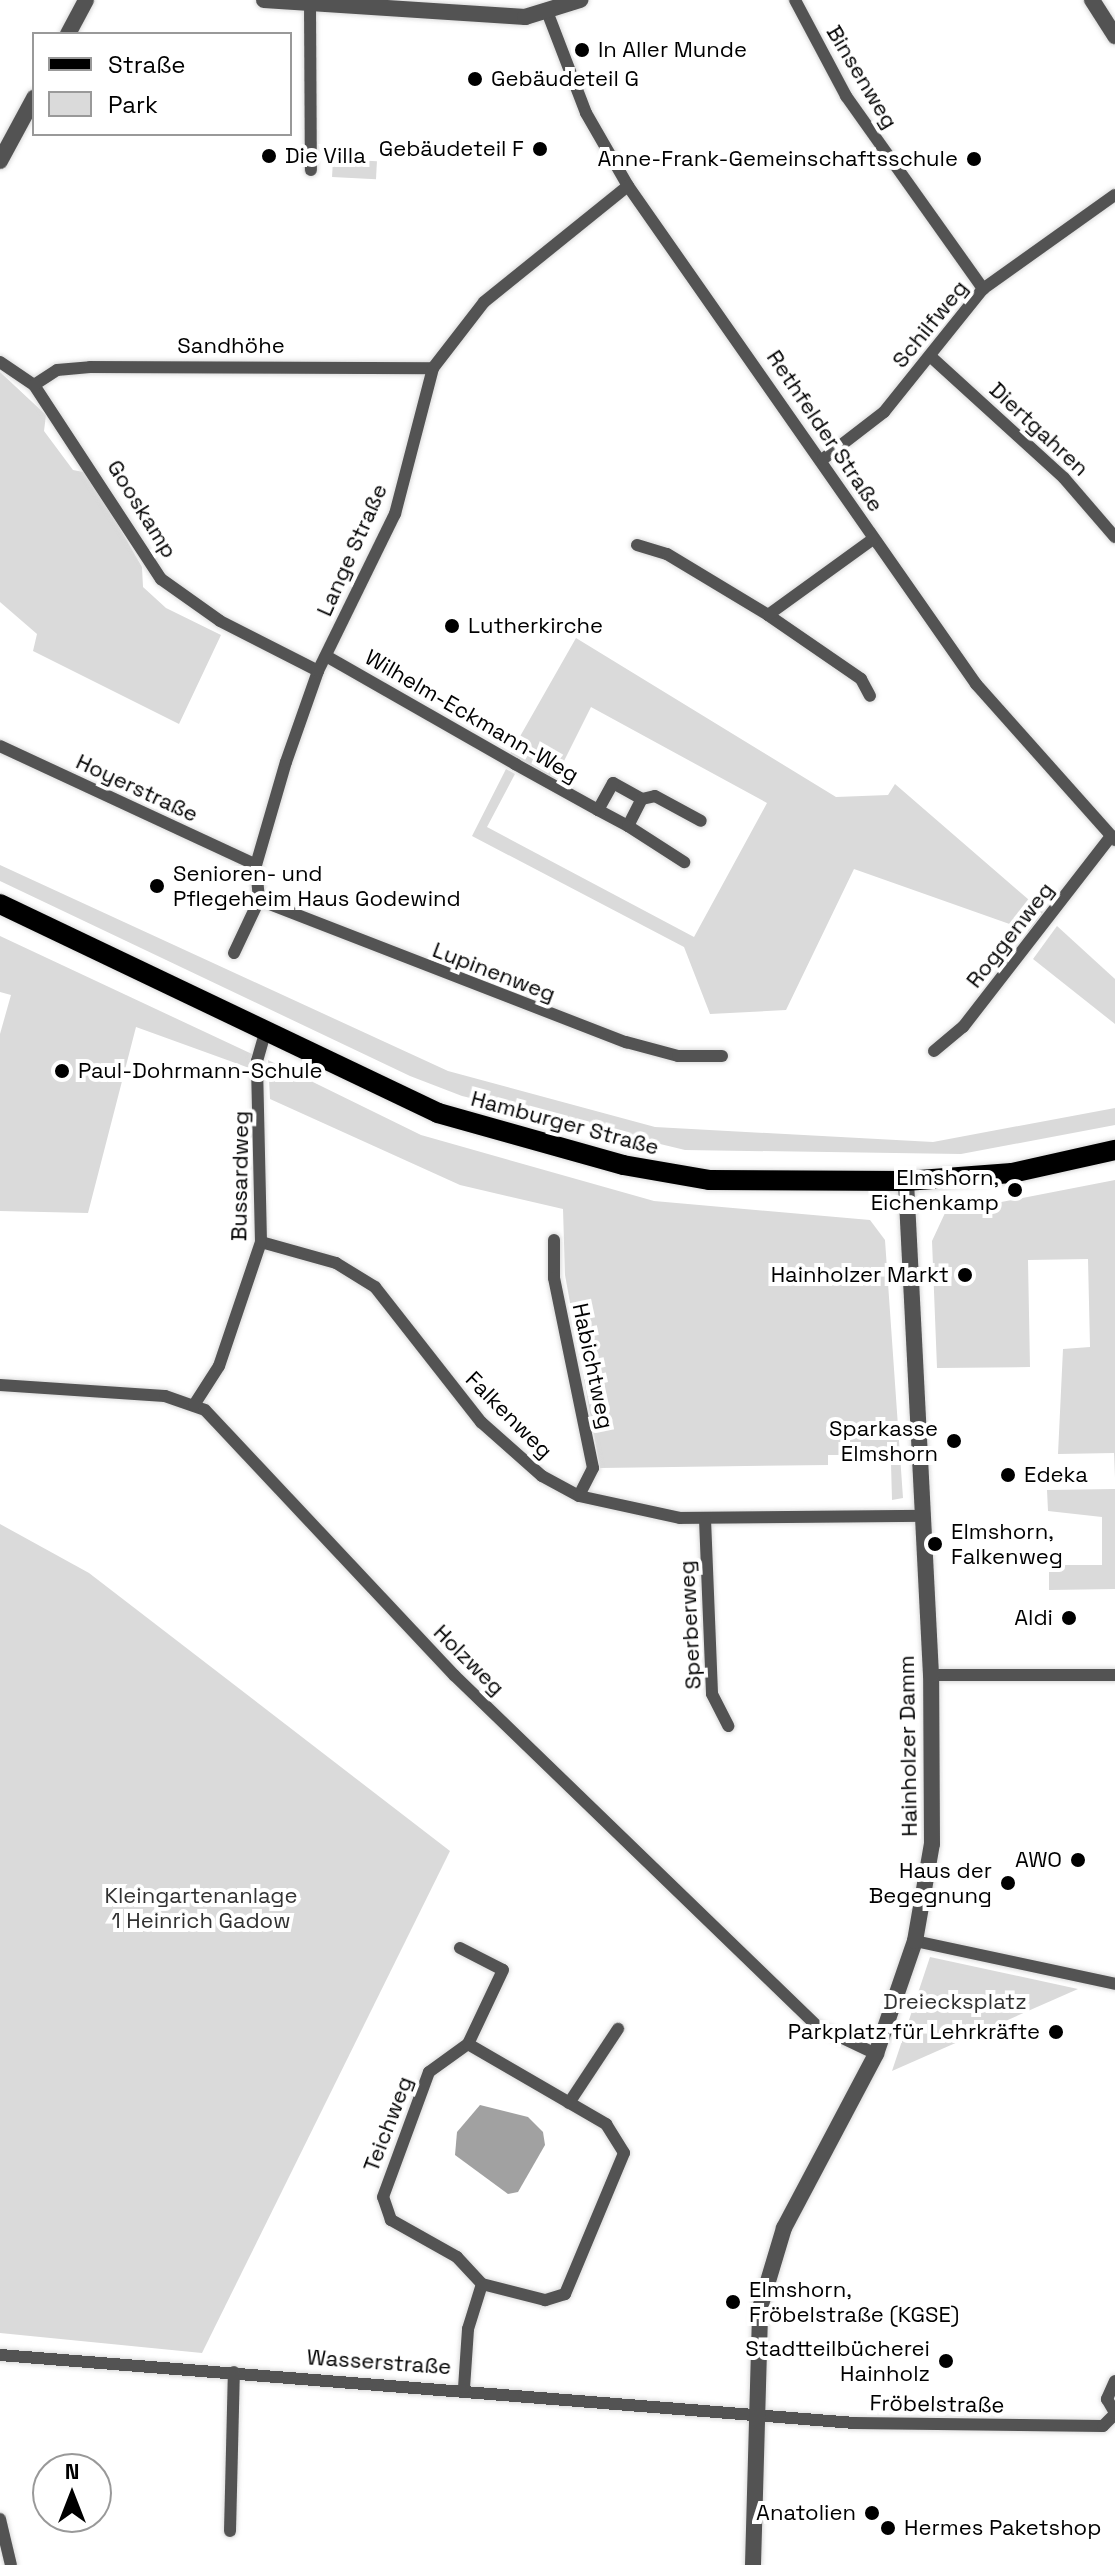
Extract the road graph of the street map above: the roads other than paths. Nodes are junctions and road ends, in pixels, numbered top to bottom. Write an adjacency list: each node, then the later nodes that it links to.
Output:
1 (86, 0): 8 (street)
2 (264, 0): 6 (street)
3 (580, 0): 7 (street)
4 (795, 0): 15 (street, Binsenweg)
5 (1092, 0): 9 (street)
6 (310, 3): 7 (street); 12 (street)
7 (548, 14): 13 (street, Rethfelder Straße)
8 (69, 32)
9 (1115, 36)
10 (32, 102): 11 (street)
11 (0, 161)
12 (311, 170)
13 (628, 186): 18 (street, Lange Straße); 20 (street, Rethfelder Straße)
14 (1115, 195): 15 (street, Schilfweg)
15 (983, 289): 16 (street, Schilfweg)
16 (930, 356): 20 (street, Schilfweg); 21 (street, Diertgahren)
17 (0, 362): 19 (street, Gooskamp)
18 (433, 368): 19 (street, Sandhöhe); 25 (street, Lange Straße)
19 (34, 385): 26 (street, Gooskamp)
20 (823, 459): 22 (street, Rethfelder Straße)
21 (1115, 537)
22 (873, 539): 24 (street); 33 (street, Rethfelder Straße)
23 (637, 545): 24 (street)
24 (768, 615): 27 (street)
25 (326, 656): 26 (street, Lange Straße); 30 (street, Wilhelm-Eckmann-Weg)
26 (318, 671): 35 (street, Lange Straße)
27 (870, 696)
28 (0, 746): 35 (street, Hoyerstraße)
29 (642, 799): 30 (street); 31 (street); 32 (street)
30 (598, 810): 32 (street, Wilhelm-Eckmann-Weg)
31 (701, 821)
32 (628, 826): 34 (street, Wilhelm-Eckmann-Weg)
33 (1113, 838): 40 (street, Roggenweg)
34 (684, 862)
35 (256, 865): 36 (street, Lange Straße)
36 (259, 900): 38 (street); 41 (street, Lupinenweg)
37 (0, 904): 39 (main road, Hamburger Straße)
38 (234, 953)
39 (266, 1030): 43 (main road, Hamburger Straße); 45 (street, Bussardweg)
40 (934, 1051)
41 (722, 1056)
42 (1115, 1150): 43 (main road, Hamburger Straße)
43 (906, 1181): 49 (street, Hainholzer Damm)
44 (554, 1240): 48 (street, Habichtweg)
45 (261, 1242): 47 (street, Bussardweg); 48 (street, Falkenweg)
46 (0, 1385): 47 (street, Holzweg)
47 (194, 1405): 59 (street, Holzweg)
48 (579, 1496): 50 (street, Falkenweg)
49 (923, 1516): 50 (street, Falkenweg); 51 (street, Hainholzer Damm)
50 (705, 1519): 53 (street, Sperberweg)
51 (931, 1675): 52 (street); 54 (street, Hainholzer Damm)
52 (1115, 1675)
53 (728, 1726)
54 (915, 1941): 56 (street); 59 (street, Hainholzer Damm)
55 (460, 1948): 58 (street, Teichweg)
56 (1115, 1984)
57 (618, 2029): 60 (street)
58 (468, 2044): 60 (street); 61 (street, Teichweg)
59 (876, 2054): 66 (street, Hainholzer Damm)
60 (569, 2103): 61 (street)
61 (482, 2284): 65 (street)
62 (0, 2355): 63 (street, Wasserstraße)
63 (234, 2372): 65 (street, Wasserstraße); 69 (street)
64 (1115, 2381): 67 (street, Fröbelstraße)
65 (464, 2388): 66 (street, Wasserstraße)
66 (754, 2411): 67 (street, Fröbelstraße); 71 (street, Hainholzer Damm)
67 (1115, 2413)
68 (0, 2519): 70 (street)
69 (230, 2531)
70 (11, 2565)
71 (753, 2565)

